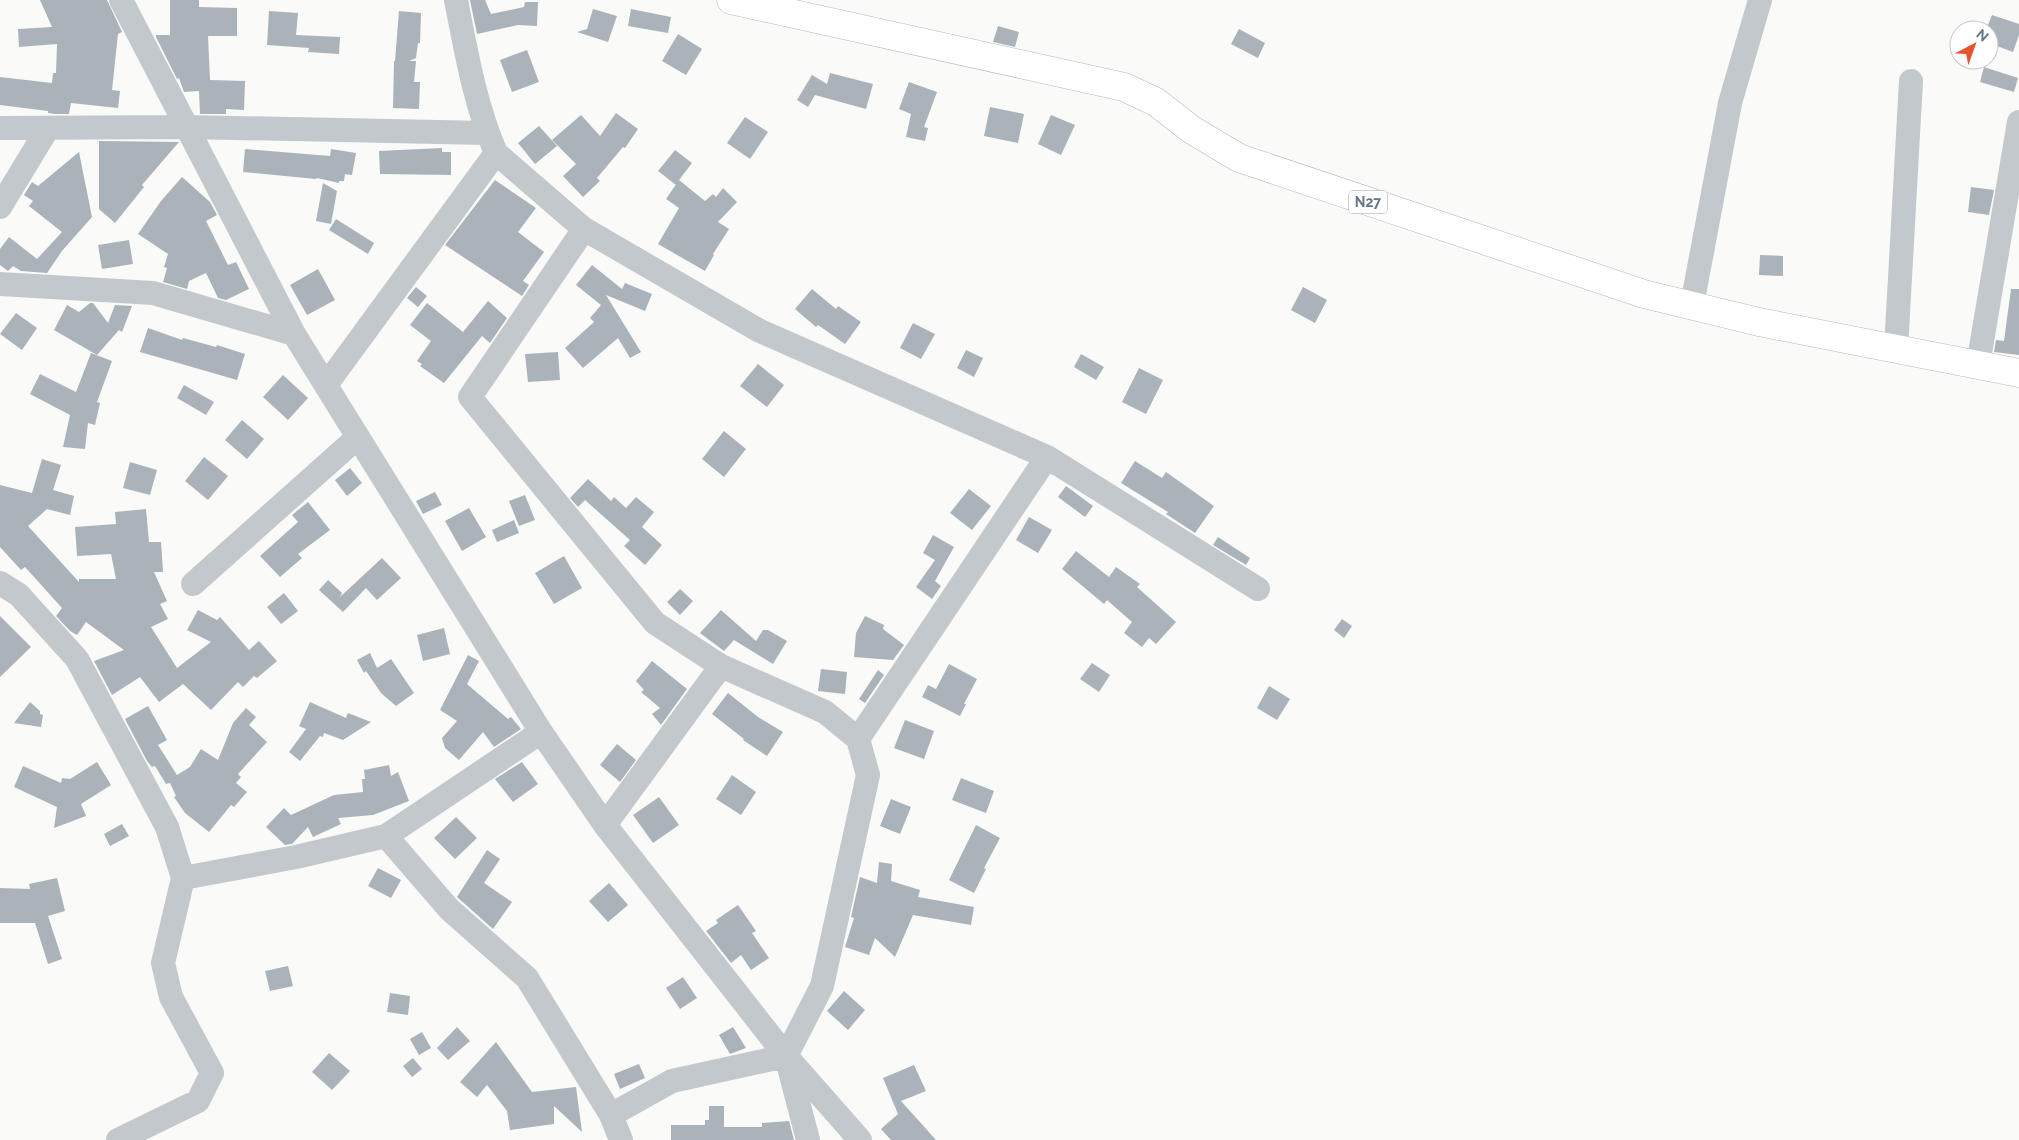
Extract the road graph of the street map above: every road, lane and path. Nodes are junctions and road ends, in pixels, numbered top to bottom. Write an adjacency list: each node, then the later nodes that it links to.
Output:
1 (121, 0): 7 (street)
2 (456, 0): 10 (street)
3 (1760, 0): 14 (street)
4 (744, 2): 14 (main road, N27)
5 (1911, 81): 16 (street)
6 (2019, 122): 17 (street)
7 (186, 127): 9 (street); 10 (street); 15 (street)
8 (0, 128): 9 (street)
9 (48, 128): 11 (street)
10 (492, 143): 12 (street); 19 (street)
11 (0, 207)
12 (584, 229): 21 (street); 25 (street)
13 (0, 284): 15 (street)
14 (1692, 306): 16 (main road, N27)
15 (294, 334): 19 (street)
16 (1896, 349): 17 (main road, N27)
17 (1978, 365): 18 (main road, N27)
18 (2019, 373)
19 (326, 385): 20 (street)
20 (358, 437): 23 (street); 26 (street)
21 (1047, 457): 24 (street); 27 (street)
22 (0, 582): 30 (street)
23 (193, 584)
24 (1258, 589)
25 (721, 666): 27 (street); 28 (street)
26 (541, 732): 28 (street); 29 (street)
27 (858, 739): 31 (street)
28 (605, 824): 31 (street)
29 (386, 836): 30 (street); 32 (street)
30 (183, 878): 33 (street)
31 (786, 1056): 32 (street); 35 (street); 36 (street)
32 (611, 1115): 34 (street)
33 (118, 1140)
34 (621, 1140)
35 (808, 1140)
36 (860, 1140)

